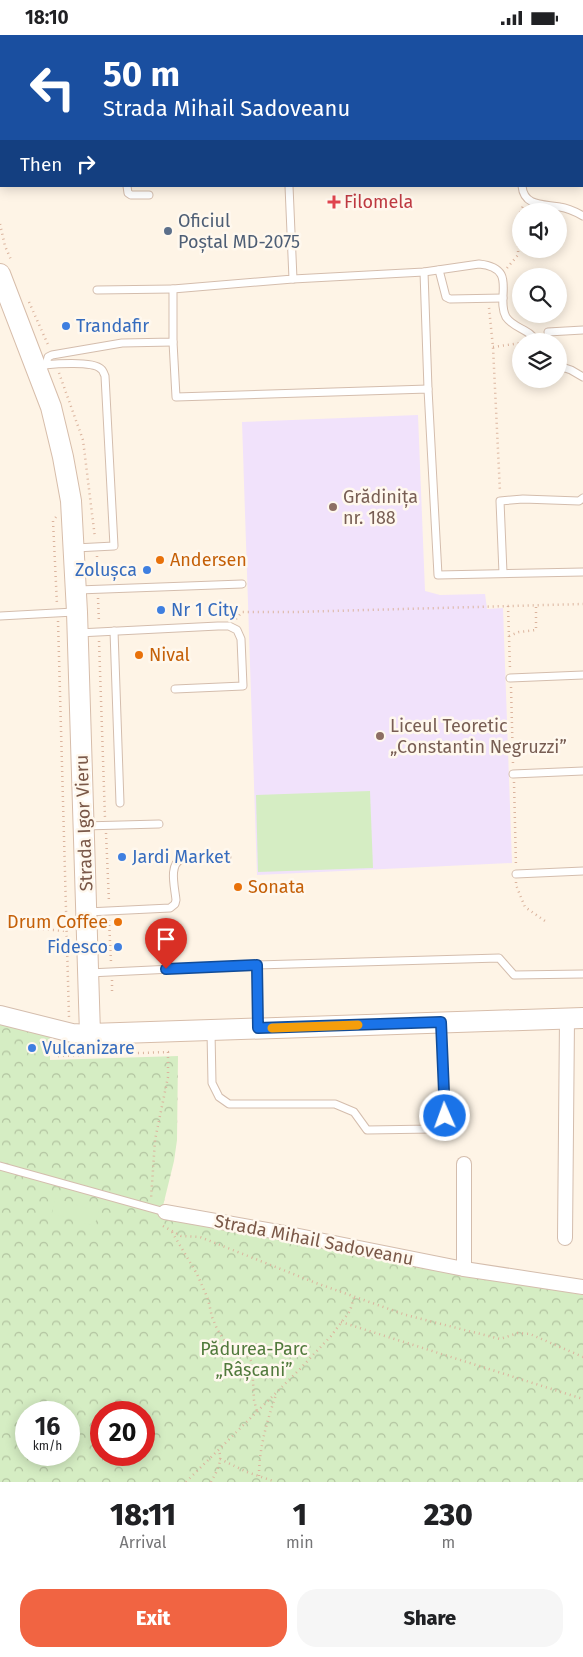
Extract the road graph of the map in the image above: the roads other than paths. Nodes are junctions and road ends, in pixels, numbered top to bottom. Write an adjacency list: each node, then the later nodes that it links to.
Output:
1 (127, 187): 4 (lane)
2 (290, 187): 9 (lane)
3 (522, 187): 5 (lane)
4 (149, 195)
5 (583, 216)
6 (439, 270): 7 (lane); 12 (lane); 12 (lane)
7 (424, 272): 9 (lane); 20 (lane)
8 (0, 274): 17 (main road, Strada Igor Vieru)
9 (293, 279): 10 (lane)
10 (173, 289): 11 (lane); 16 (lane)
11 (97, 290)
12 (503, 298): 15 (lane)
13 (583, 330): 14 (lane)
14 (548, 332)
15 (530, 333)
16 (173, 342): 17 (lane); 20 (lane)
17 (41, 365): 22 (main road, Strada Igor Vieru); 22 (lane)
18 (567, 368): 19 (lane)
19 (583, 377)
20 (428, 389): 24 (lane)
21 (583, 499): 24 (lane)
22 (75, 549): 26 (main road, Strada Igor Vieru)
23 (583, 572): 24 (lane)
24 (503, 573)
25 (242, 584): 26 (lane)
26 (76, 590): 27 (main road, Strada Igor Vieru)
27 (77, 612): 28 (lane); 30 (main road, Strada Igor Vieru)
28 (0, 616)
29 (114, 631): 30 (lane); 33 (lane); 36 (lane)
30 (78, 633): 38 (main road, Strada Igor Vieru)
31 (583, 675): 32 (lane)
32 (510, 678)
33 (175, 689)
34 (583, 771): 35 (lane)
35 (513, 774)
36 (120, 803)
37 (159, 823): 38 (lane)
38 (84, 826): 42 (main road, Strada Igor Vieru)
39 (227, 857): 42 (lane)
40 (583, 871): 41 (lane)
41 (516, 874)
42 (86, 912): 44 (main road, Strada Igor Vieru)
43 (257, 965): 44 (lane); 45 (lane); 49 (lane)
44 (88, 973): 51 (main road, Strada Igor Vieru)
45 (583, 974)
46 (0, 1015): 51 (street)
47 (575, 1019): 48 (main road); 55 (street)
48 (441, 1022): 49 (main road); 50 (lane)
49 (258, 1028): 50 (main road)
50 (211, 1029): 51 (main road)
51 (90, 1034)
52 (464, 1164): 56 (street)
53 (0, 1166): 54 (lane)
54 (159, 1210): 56 (street, Strada Mihail Sadoveanu)
55 (565, 1238)
56 (464, 1269): 57 (street, Strada Mihail Sadoveanu)
57 (583, 1287)

